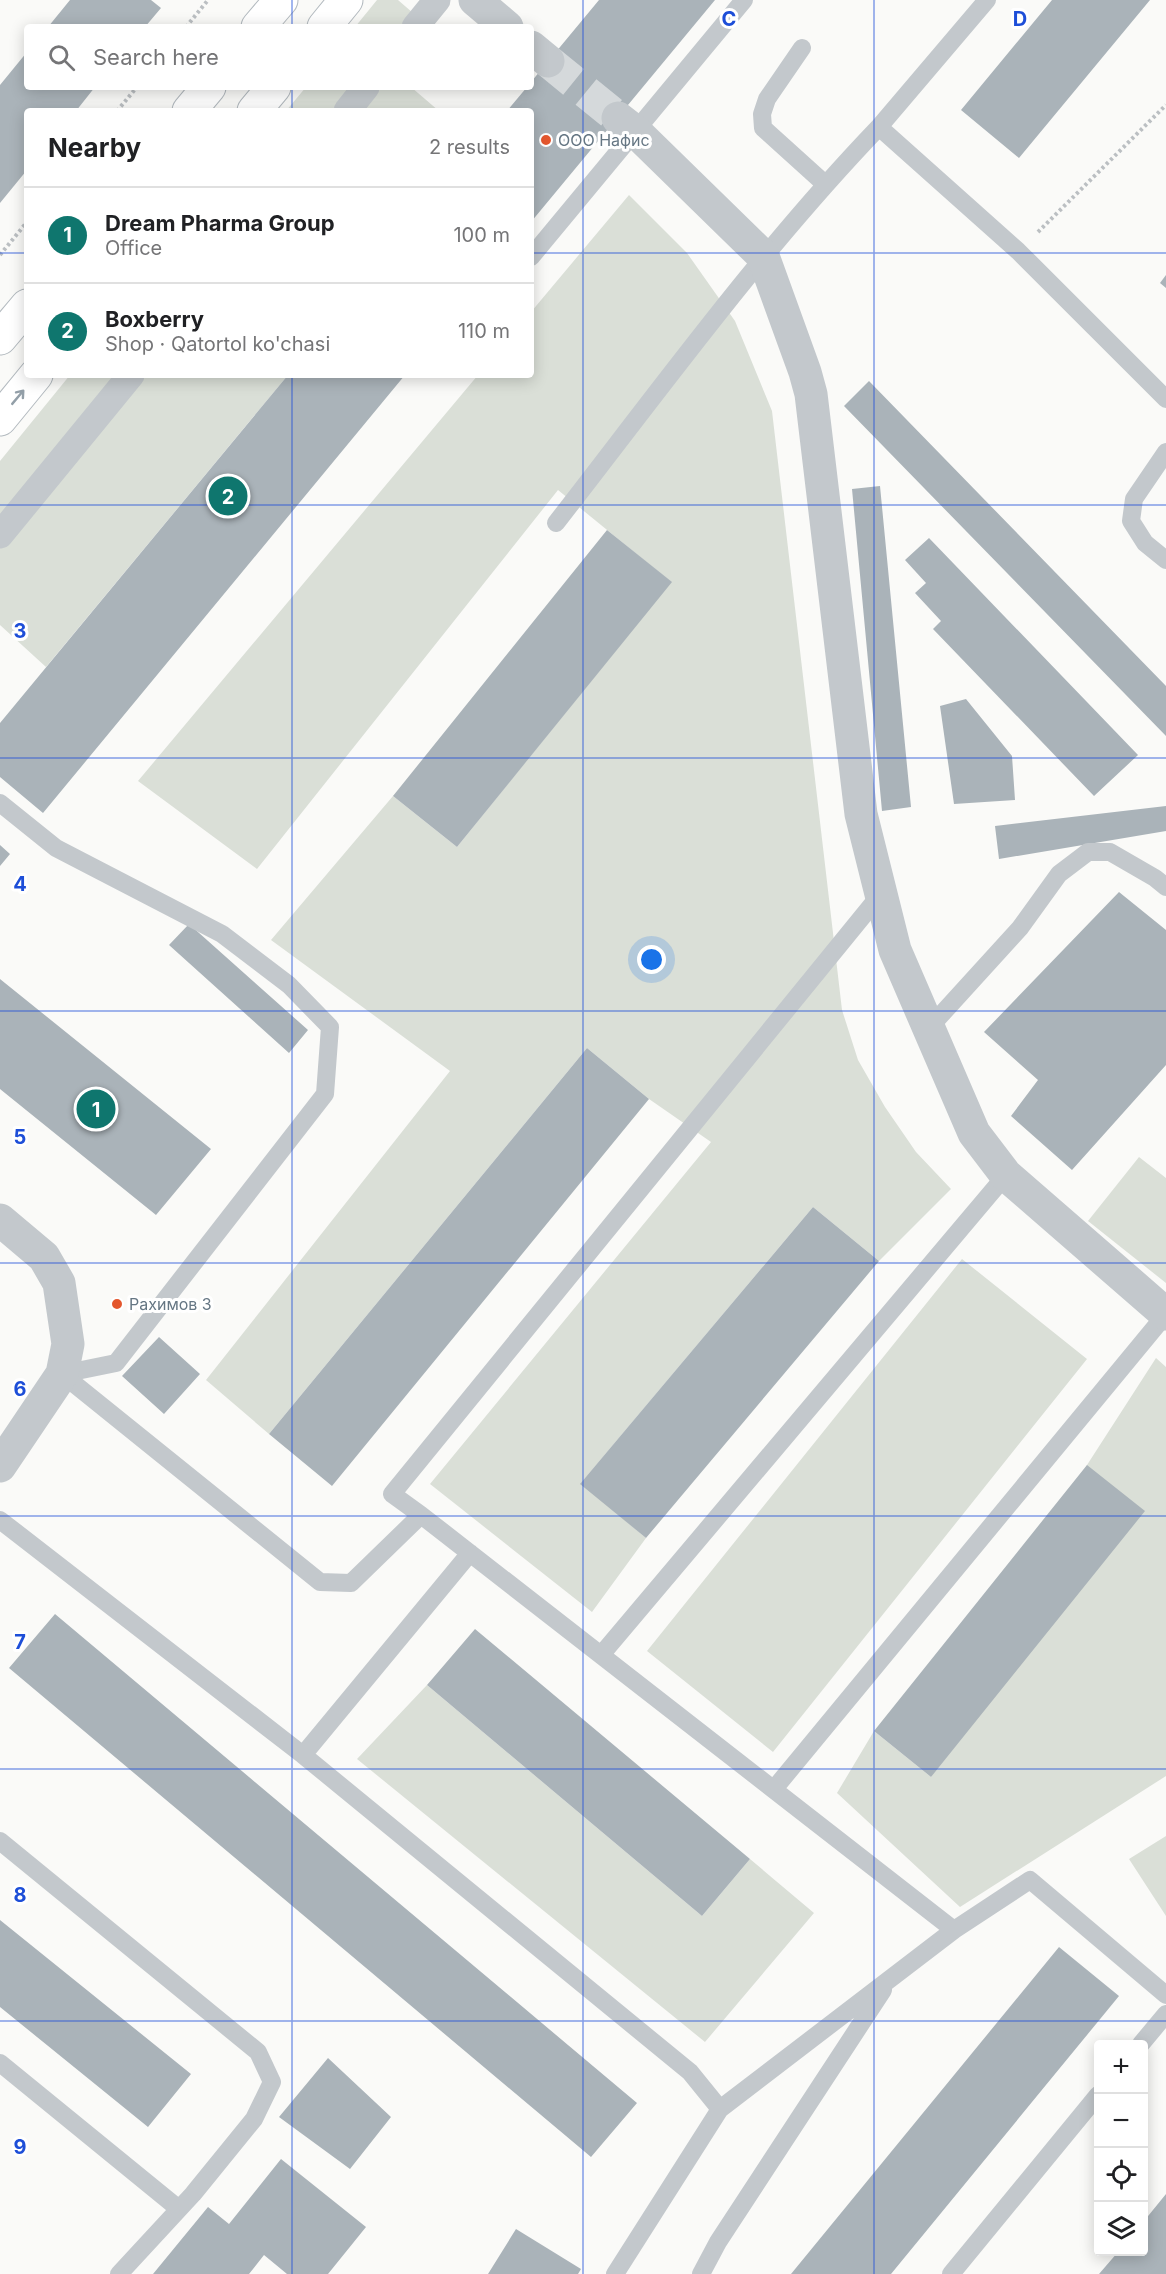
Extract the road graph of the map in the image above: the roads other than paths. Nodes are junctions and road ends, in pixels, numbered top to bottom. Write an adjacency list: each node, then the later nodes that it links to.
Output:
1 (281, 0): 7 (main road)
2 (346, 0): 8 (main road)
3 (438, 0): 9 (street)
4 (475, 0): 10 (street)
5 (744, 0): 18 (lane)
6 (987, 0): 19 (lane)
7 (261, 24)
8 (326, 24)
9 (418, 24)
10 (503, 24)
11 (802, 48): 20 (lane)
12 (206, 90): 15 (main road)
13 (272, 90): 16 (main road)
14 (364, 90): 17 (street)
15 (192, 108)
16 (256, 108)
17 (349, 108)
18 (627, 125): 21 (lane); 22 (street)
19 (879, 127): 20 (lane); 27 (lane)
20 (825, 184): 22 (lane)
21 (534, 253)
22 (763, 256): 30 (lane); 35 (street)
23 (24, 310): 24 (main road)
24 (0, 338)
25 (34, 378): 28 (main road, one-way to 25)
26 (129, 378): 31 (street)
27 (1166, 399)
28 (0, 419)
29 (1166, 452): 32 (lane)
30 (556, 523)
31 (0, 535)
32 (1166, 560)
33 (0, 803): 40 (lane)
34 (1162, 876): 36 (lane)
35 (880, 895): 36 (street); 42 (lane)
36 (929, 1028): 37 (street)
37 (1006, 1175): 39 (street); 45 (lane)
38 (0, 1220): 40 (street)
39 (1166, 1314): 47 (lane)
40 (63, 1374): 41 (street); 42 (lane)
41 (1, 1463)
42 (422, 1515): 44 (lane)
43 (0, 1520): 46 (lane)
44 (470, 1552): 45 (lane); 46 (lane)
45 (602, 1655): 47 (lane)
46 (303, 1755): 56 (lane)
47 (774, 1789): 49 (lane)
48 (0, 1841): 57 (lane)
49 (954, 1930): 50 (lane); 51 (lane)
50 (891, 1978): 56 (lane); 60 (lane)
51 (1166, 1995)
52 (1166, 2014): 53 (lane)
53 (1144, 2040)
54 (0, 2063): 57 (lane)
55 (1094, 2101): 61 (lane)
56 (720, 2109): 59 (lane)
57 (179, 2209): 58 (lane)
58 (118, 2274)
59 (615, 2274)
60 (701, 2274)
61 (951, 2274)

